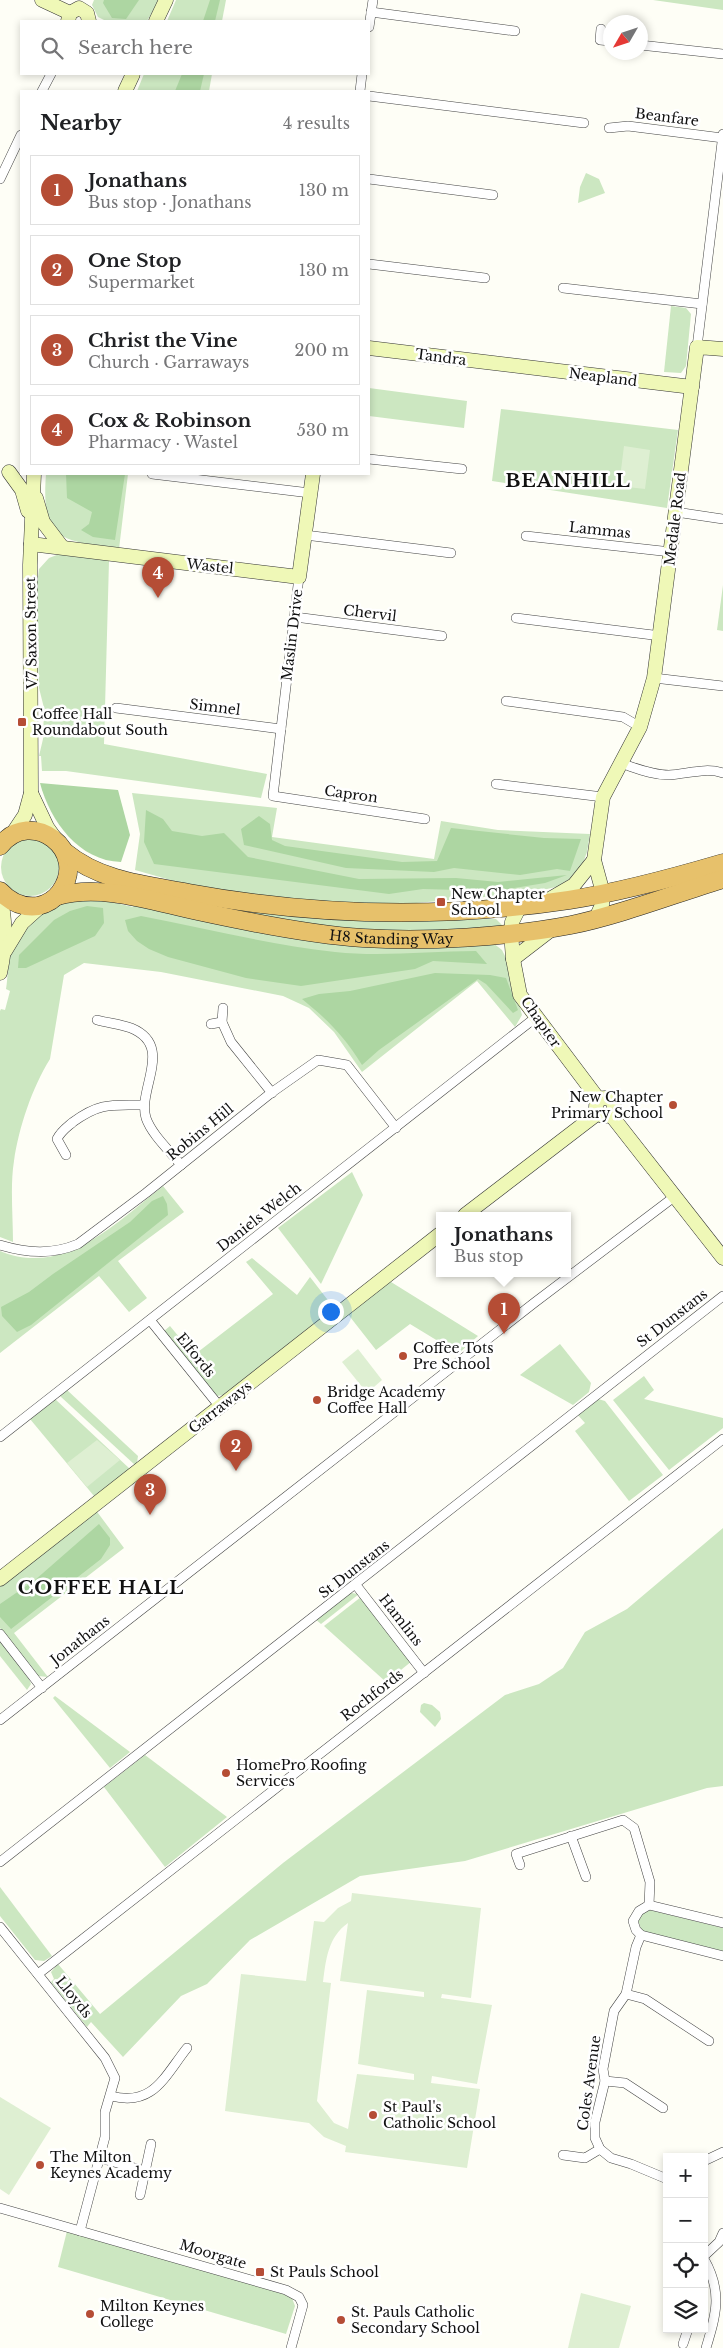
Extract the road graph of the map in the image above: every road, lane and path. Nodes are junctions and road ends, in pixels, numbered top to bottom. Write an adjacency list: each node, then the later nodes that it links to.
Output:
1 (42, 0): 4 (street)
2 (166, 0): 7 (street)
3 (373, 0): 5 (street)
4 (76, 11): 6 (street)
5 (371, 12): 8 (street); 10 (street)
6 (88, 20)
7 (156, 20)
8 (370, 20)
9 (601, 29): 11 (street)
10 (515, 31)
11 (603, 42)
12 (648, 46): 13 (street)
13 (723, 54)
14 (50, 75): 18 (street)
15 (125, 75): 19 (street)
16 (132, 75): 20 (street)
17 (362, 75): 21 (street)
18 (43, 90)
19 (124, 90)
20 (124, 90)
21 (360, 90)
22 (370, 96): 23 (street)
23 (584, 123)
24 (609, 128): 25 (street, Beanfare)
25 (723, 136): 29 (street, Medale Road)
26 (20, 137): 27 (street)
27 (0, 179)
28 (370, 180): 30 (street)
29 (720, 180): 34 (street, Medale Road)
30 (493, 195)
31 (370, 264): 32 (street)
32 (485, 278)
33 (563, 288): 34 (street)
34 (702, 304): 35 (street, Medale Road)
35 (697, 347): 37 (street); 39 (street, Medale Road)
36 (370, 348): 38 (street, Tandra)
37 (723, 349)
38 (514, 365): 39 (street, Neapland)
39 (692, 387): 48 (street, Medale Road)
40 (370, 459): 41 (street)
41 (462, 469)
42 (10, 472): 50 (street)
43 (34, 475): 46 (street, V7 Saxon Street)
44 (160, 475): 47 (street)
45 (312, 475): 47 (street, Maslin Drive)
46 (33, 492): 50 (street, V7 Saxon Street); 54 (street)
47 (310, 493): 51 (street, Maslin Drive)
48 (676, 512): 49 (street); 55 (street, Medale Road)
49 (723, 519)
50 (31, 526): 53 (street, V7 Saxon Street)
51 (305, 536): 56 (street); 57 (street, Maslin Drive)
52 (526, 536): 55 (street, Lammas)
53 (31, 544): 54 (street, Wastel); 71 (street, V7 Saxon Street)
54 (62, 547): 57 (street, Wastel)
55 (671, 552): 61 (street, Medale Road)
56 (451, 553)
57 (299, 577): 58 (street, Maslin Drive)
58 (295, 617): 60 (street, Chervil); 67 (street, Maslin Drive)
59 (516, 618): 61 (street)
60 (442, 636)
61 (661, 636): 62 (street, Medale Road)
62 (654, 678): 63 (street); 66 (street, Medale Road)
63 (723, 686)
64 (506, 701): 66 (street)
65 (116, 708): 67 (street, Simnel)
66 (640, 727): 68 (street, Medale Road)
67 (281, 729): 72 (street, Maslin Drive)
68 (620, 762): 69 (street); 73 (street, Medale Road)
69 (723, 773)
70 (496, 784): 73 (street)
71 (31, 792): 75 (street, V7 Saxon Street); 76 (street, V7 Saxon Street)
72 (273, 796): 74 (street, Capron)
73 (603, 797): 77 (street, Medale Road)
74 (425, 819)
75 (4, 842): 76 (highway, H8 Standing Way)
76 (61, 847): 80 (highway, H8 Standing Way); 85 (highway)
77 (594, 860): 83 (street); 87 (street, Medale Road)
78 (723, 863): 87 (highway, H8 Standing Way)
79 (723, 879): 87 (highway, H8 Standing Way)
80 (105, 884): 82 (highway, H8 Standing Way); 85 (highway, H8 Standing Way)
81 (0, 891): 86 (highway)
82 (140, 891): 88 (highway, H8 Standing Way); 88 (highway, H8 Standing Way)
83 (567, 895): 87 (highway, H8 Standing Way); 88 (highway, H8 Standing Way)
84 (0, 896): 90 (street)
85 (58, 896): 86 (highway, H8 Standing Way)
86 (42, 905): 90 (street)
87 (600, 905): 89 (highway, H8 Standing Way)
88 (524, 914): 89 (highway, H8 Standing Way); 91 (street, Chapter)
89 (547, 931): 91 (street)
90 (5, 951): 92 (street)
91 (513, 959): 94 (street, Chapter)
92 (0, 973)
93 (223, 1008): 96 (street)
94 (535, 1018): 100 (street, Chapter); 101 (street, Daniels Welch)
95 (97, 1020): 99 (street)
96 (222, 1022): 97 (street); 98 (street)
97 (211, 1024)
98 (272, 1093): 101 (street, Robins Hill); 103 (street, Robins Hill)
99 (144, 1104): 102 (street); 103 (street)
100 (603, 1109): 104 (street, Chapter); 105 (street)
101 (396, 1128): 112 (street, Daniels Welch)
102 (66, 1155)
103 (181, 1165): 107 (street, Robins Hill)
104 (674, 1196): 108 (street, Chapter); 109 (street, Jonathans)
105 (469, 1212)
106 (436, 1237): 113 (street, Garraways)
107 (0, 1245)
108 (723, 1258)
109 (571, 1275)
110 (568, 1277): 120 (street, Jonathans)
111 (723, 1296): 117 (street, St Dunstans)
112 (150, 1320): 113 (street, Elfords); 114 (street, Daniels Welch)
113 (220, 1406): 116 (street, Garraways)
114 (0, 1437)
115 (723, 1439): 119 (street, Rochfords)
116 (0, 1579)
117 (356, 1585): 119 (street, Hamlins); 123 (street, St Dunstans)
118 (0, 1634): 120 (street)
119 (424, 1673): 131 (street, Rochfords)
120 (42, 1688): 121 (street, Jonathans)
121 (0, 1720)
122 (571, 1836): 124 (street); 125 (street); 126 (street)
123 (0, 1862)
124 (520, 1865)
125 (586, 1877)
126 (649, 1905): 127 (street); 129 (street)
127 (723, 1923)
128 (0, 1927): 131 (street, Lloyds)
129 (641, 1935): 130 (street); 132 (street, Coles Avenue)
130 (723, 1956)
131 (38, 1974): 136 (street, Lloyds)
132 (626, 1994): 133 (street); 135 (street, Coles Avenue)
133 (709, 2041)
134 (187, 2048): 136 (street)
135 (606, 2080): 137 (street); 139 (street, Coles Avenue)
136 (112, 2092): 142 (street)
137 (663, 2108)
138 (152, 2144): 144 (street)
139 (600, 2149): 141 (street, Coles Avenue); 145 (street, Coles Avenue)
140 (723, 2152): 143 (street)
141 (563, 2155)
142 (100, 2158): 144 (street); 148 (street)
143 (708, 2158)
144 (145, 2171): 146 (street)
145 (663, 2177)
146 (140, 2195)
147 (0, 2208): 148 (street, Moorgate)
148 (80, 2231): 156 (street, Moorgate)
149 (723, 2233): 150 (street)
150 (708, 2252)
151 (708, 2268): 152 (street)
152 (708, 2329)
153 (687, 2333): 155 (street)
154 (708, 2333): 157 (street)
155 (683, 2344)
156 (291, 2348)
157 (706, 2348)

